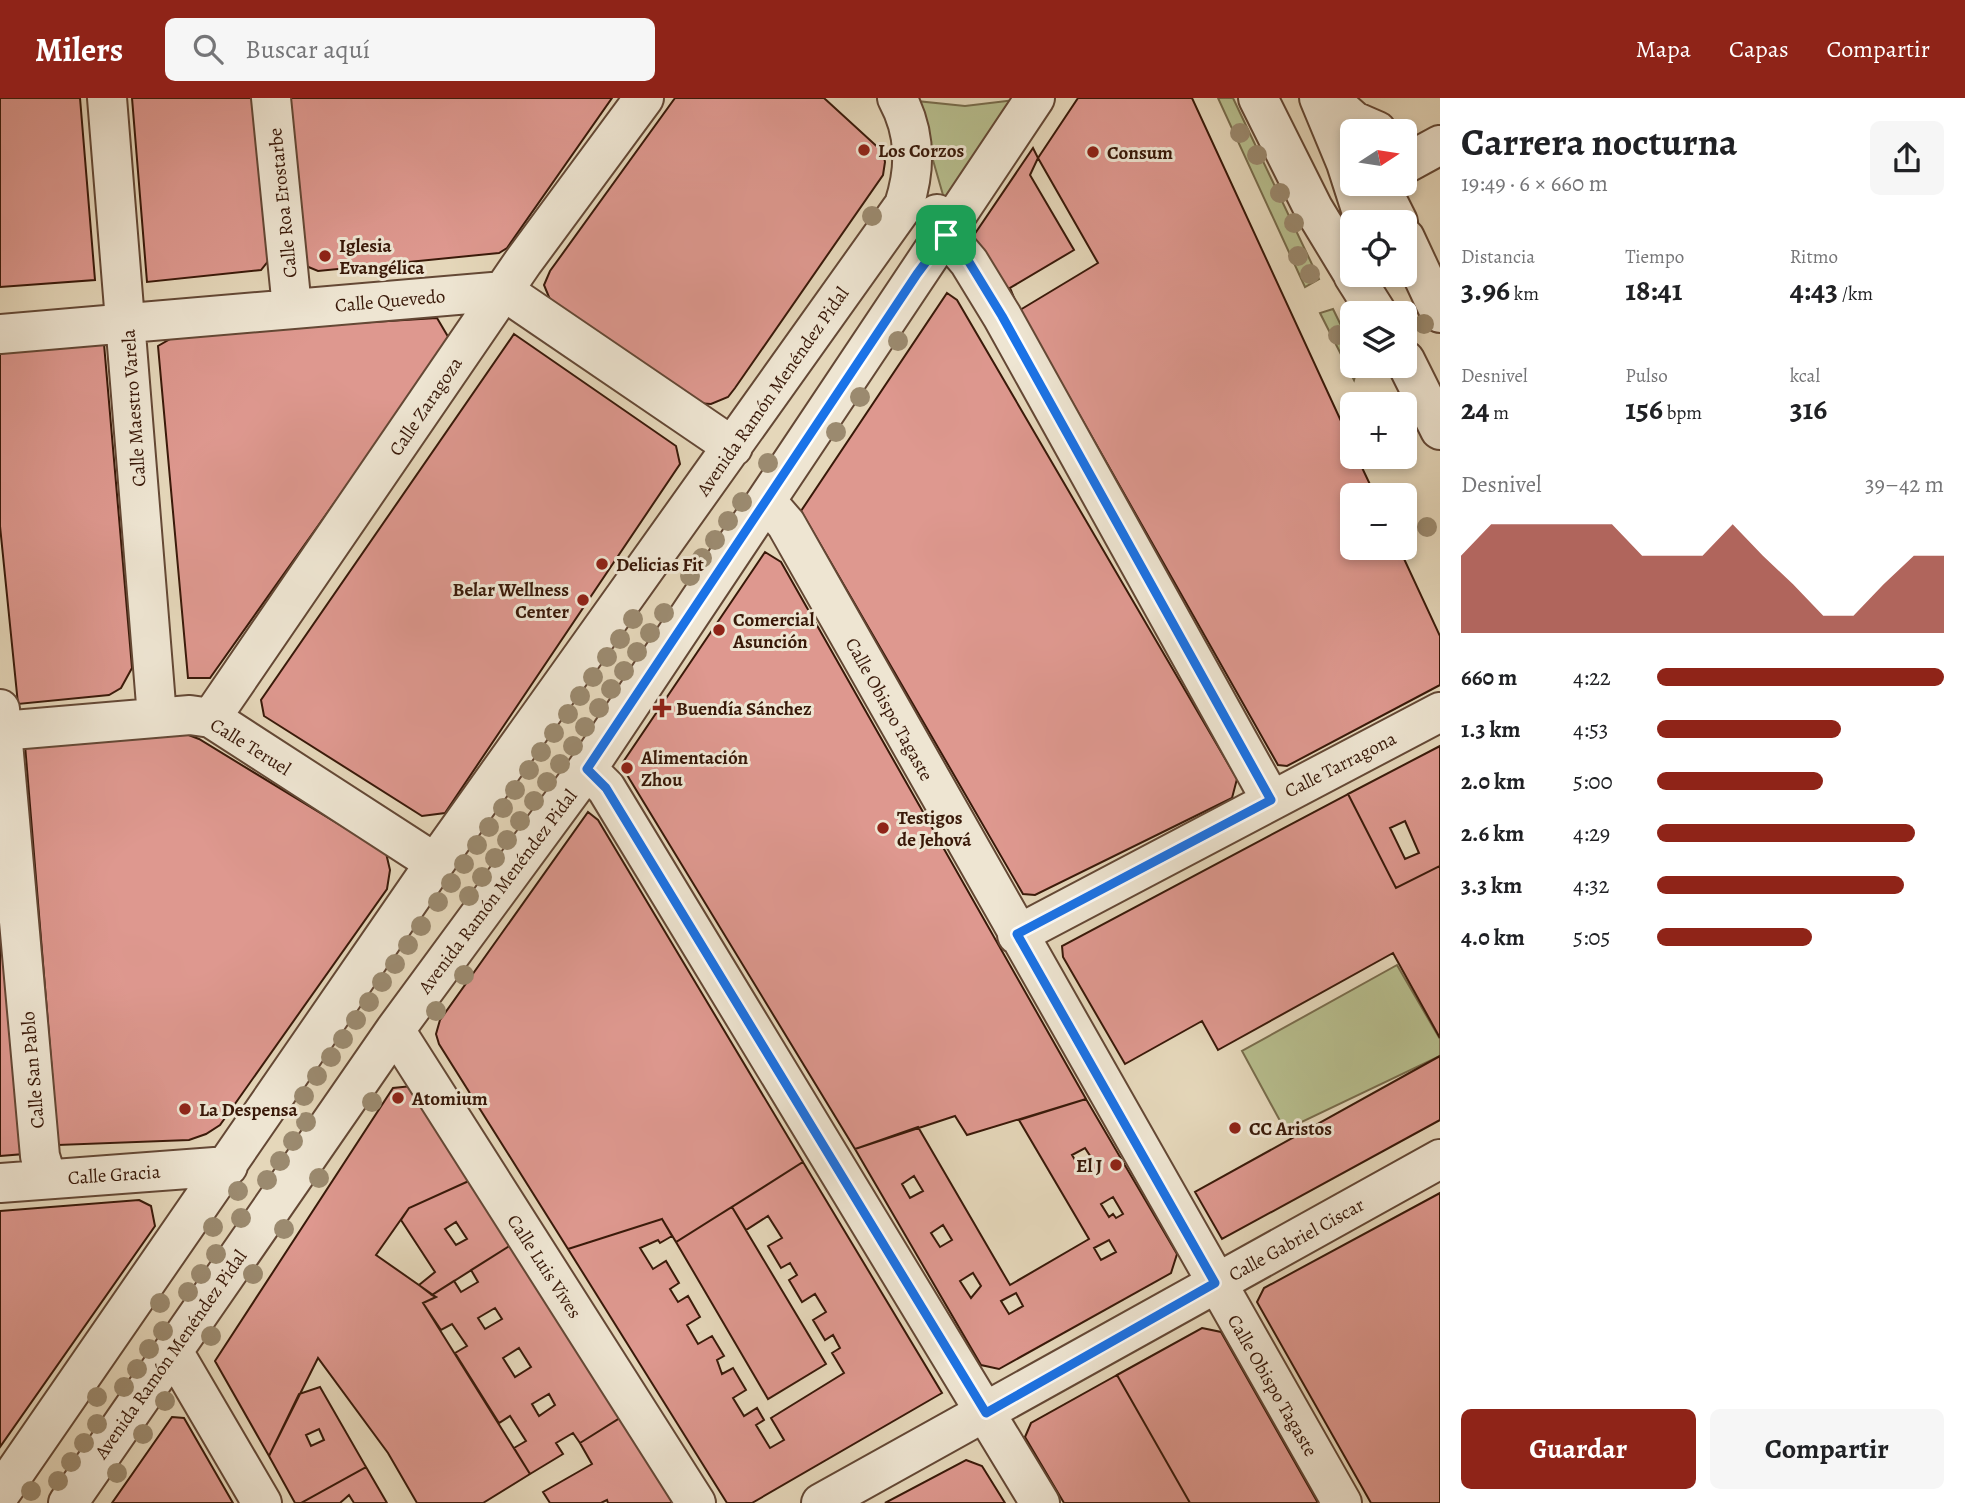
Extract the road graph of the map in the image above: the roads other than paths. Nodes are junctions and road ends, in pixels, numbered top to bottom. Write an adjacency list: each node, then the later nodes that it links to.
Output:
1 (107, 98): 26 (street, Calle Maestro Varela)
2 (271, 98): 24 (street, Calle Roa Erostarbe)
3 (644, 98): 23 (street, Calle Zaragoza)
4 (897, 98): 14 (street, Avenida Ramón Menéndez Pidal)
5 (1035, 98): 20 (street, Avenida Ramón Menéndez Pidal)
6 (1258, 98): 16 (street)
7 (1323, 98): 8 (street); 9 (street); 12 (street)
8 (1351, 119)
9 (1340, 124)
10 (1440, 130): 11 (street)
11 (1418, 134)
12 (1340, 136)
13 (1440, 145): 15 (street)
14 (914, 157): 20 (street); 30 (street, Avenida Ramón Menéndez Pidal)
15 (1418, 157)
16 (1299, 182): 17 (street); 21 (street)
17 (1340, 193)
18 (1367, 196): 19 (street)
19 (1384, 210)
20 (946, 235): 31 (street, Avenida Ramón Menéndez Pidal); 37 (street)
21 (1340, 252)
22 (1417, 264): 25 (street)
23 (503, 290): 24 (street, Calle Quevedo); 30 (street); 34 (street, Calle Zaragoza)
24 (292, 308): 26 (street, Calle Quevedo)
25 (1440, 313)
26 (127, 325): 27 (street, Calle Quevedo); 33 (street, Calle Maestro Varela)
27 (0, 334)
28 (1422, 376): 29 (street)
29 (1440, 430)
30 (733, 447): 38 (street, Avenida Ramón Menéndez Pidal)
31 (767, 502): 36 (street, Avenida Ramón Menéndez Pidal); 39 (street, Calle Obispo Tagaste)
32 (1440, 712): 37 (street, Calle Tarragona)
33 (157, 717): 34 (street, Calle Teruel); 35 (street, Calle Teruel)
34 (211, 718): 38 (street, Calle Teruel)
35 (1, 724): 43 (street, Calle San Pablo)
36 (587, 769): 40 (street, Avenida Ramón Menéndez Pidal); 47 (street)
37 (1271, 800): 39 (street, Calle Tarragona)
38 (435, 863): 42 (street, Avenida Ramón Menéndez Pidal)
39 (1017, 934): 45 (street, Calle Obispo Tagaste)
40 (395, 1030): 46 (street, Avenida Ramón Menéndez Pidal); 51 (street, Calle Luis Vives)
41 (1440, 1159): 45 (street, Calle Gabriel Ciscar)
42 (228, 1166): 43 (street, Calle Gracia); 48 (street, Avenida Ramón Menéndez Pidal)
43 (47, 1179): 44 (street, Calle Gracia)
44 (0, 1183)
45 (1215, 1283): 47 (street, Calle Gabriel Ciscar); 54 (street, Calle Obispo Tagaste)
46 (173, 1351): 49 (street, Avenida Ramón Menéndez Pidal); 50 (street)
47 (986, 1413): 52 (street, Calle Gabriel Ciscar); 53 (street)
48 (0, 1494)
49 (68, 1503)
50 (262, 1503)
51 (696, 1503)
52 (821, 1503)
53 (1040, 1503)
54 (1342, 1503)

